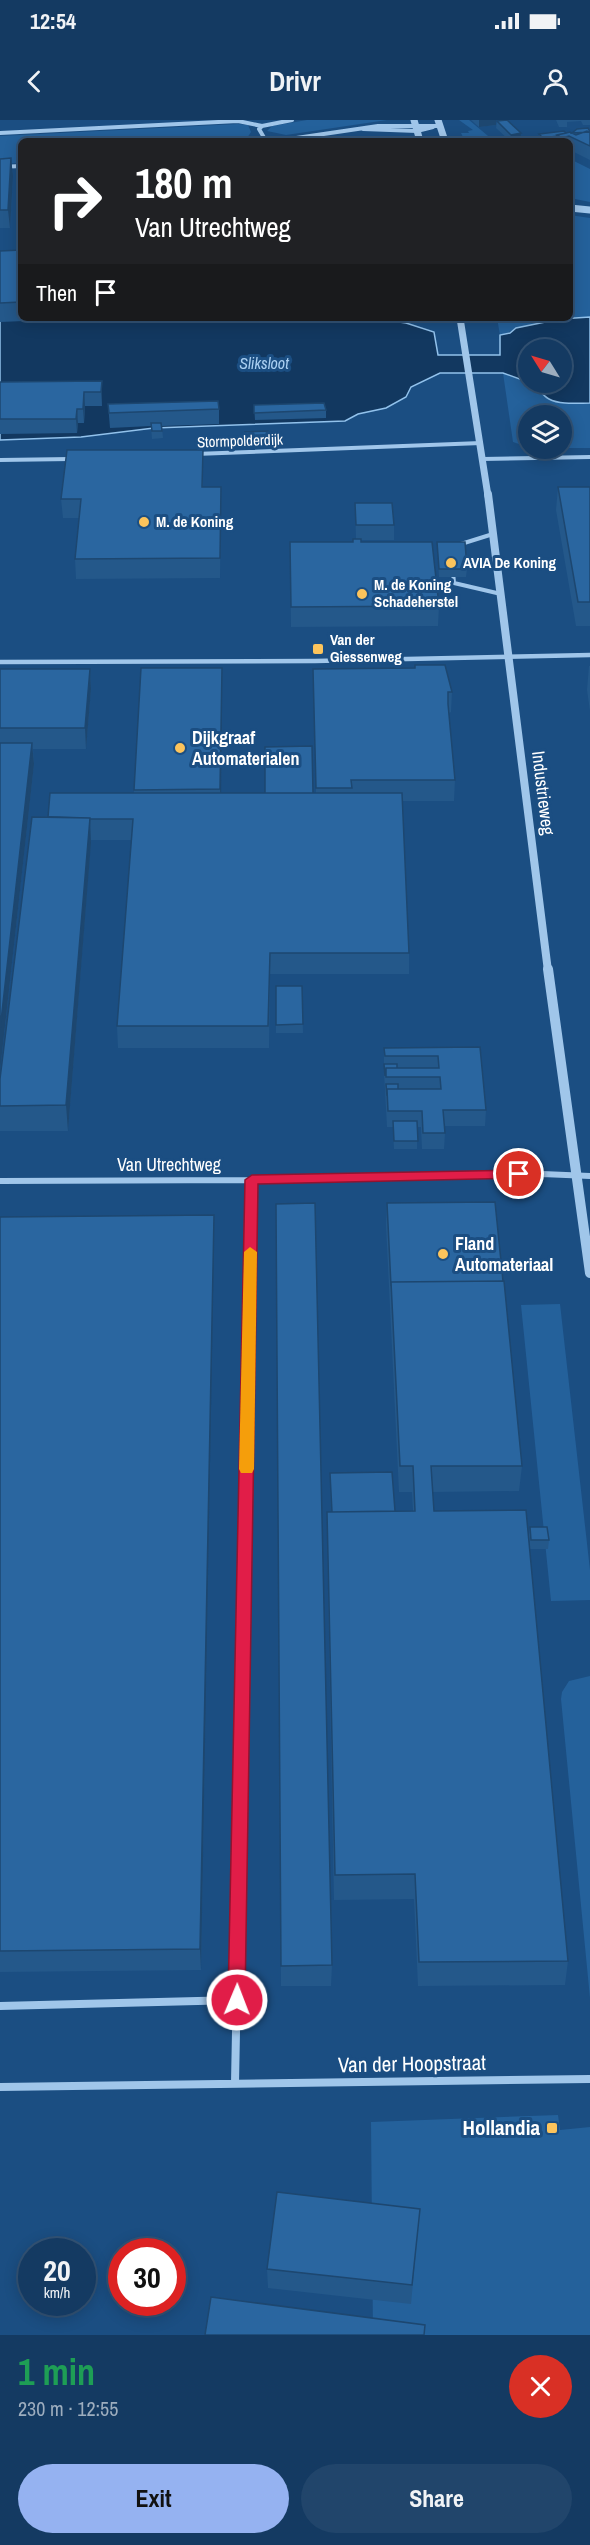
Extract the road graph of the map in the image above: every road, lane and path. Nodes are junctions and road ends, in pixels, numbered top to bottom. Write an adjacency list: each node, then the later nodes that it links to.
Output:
1 (292, 120): 4 (street)
2 (414, 121): 3 (street); 5 (street); 6 (street)
3 (439, 123): 6 (street); 11 (street)
4 (262, 126): 7 (street); 8 (street)
5 (351, 128): 6 (street); 9 (street)
6 (417, 131): 10 (street)
7 (0, 133)
8 (263, 138)
9 (293, 138)
10 (419, 138)
11 (444, 138)
12 (0, 166): 13 (street)
13 (18, 166)
14 (573, 208): 15 (street)
15 (590, 210)
16 (461, 321): 17 (street, Industrieweg)
17 (481, 443): 18 (street, Stormpolderdijk); 21 (street, Industrieweg)
18 (194, 454)
19 (590, 457): 21 (street)
20 (79, 458): 22 (street)
21 (483, 459): 23 (street, Industrieweg)
22 (0, 460)
23 (493, 534): 24 (lane); 26 (street, Industrieweg)
24 (452, 546)
25 (453, 568): 26 (lane)
26 (501, 594): 28 (street, Industrieweg)
27 (590, 655): 28 (street)
28 (509, 656): 29 (street); 30 (street, Industrieweg)
29 (0, 662)
30 (577, 1176): 31 (street, Van Utrechtweg); 32 (street, Van Utrechtweg); 34 (street, Industrieweg)
31 (590, 1176)
32 (252, 1180): 33 (street, Van Utrechtweg); 35 (street)
33 (0, 1181)
34 (590, 1273)
35 (237, 2000): 36 (street); 38 (street)
36 (0, 2006)
37 (590, 2079): 38 (street, Van der Hoopstraat)
38 (235, 2083): 39 (street, Van der Hoopstraat)
39 (0, 2086)

